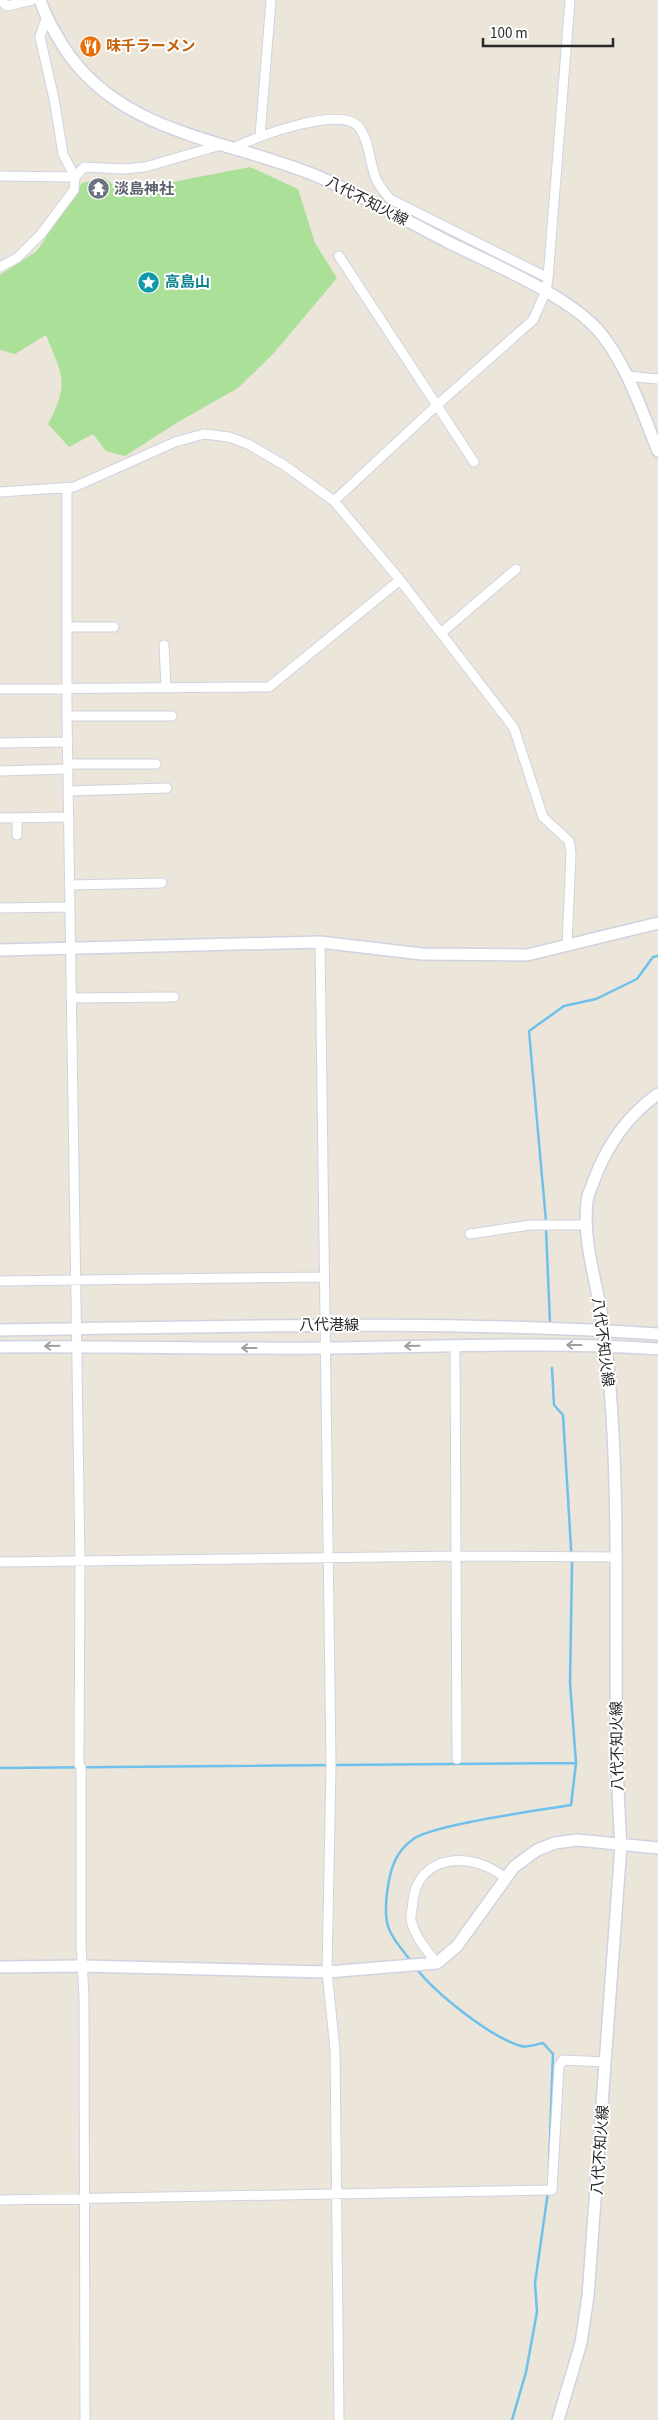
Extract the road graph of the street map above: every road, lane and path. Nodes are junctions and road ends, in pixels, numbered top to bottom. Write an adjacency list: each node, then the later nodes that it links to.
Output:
1 (0, 0): 2 (street)
2 (32, 0)
3 (40, 0): 6 (main road, 八代不知火線)
4 (271, 0): 7 (street)
5 (570, 0): 14 (street)
6 (46, 19): 8 (main road, 八代不知火線); 11 (street)
7 (260, 136): 9 (street); 14 (street)
8 (223, 144): 9 (main road, 八代不知火線); 11 (street)
9 (235, 147): 15 (main road, 八代不知火線)
10 (0, 176): 11 (street)
11 (74, 177): 13 (street)
12 (339, 256): 18 (street)
13 (0, 267)
14 (548, 278): 15 (street)
15 (546, 291): 16 (main road, 八代不知火線); 18 (street)
16 (626, 376): 17 (street); 19 (main road, 八代不知火線)
17 (658, 379)
18 (436, 406): 20 (street); 23 (street)
19 (658, 451)
20 (474, 462)
21 (67, 489): 22 (street); 23 (street); 26 (street)
22 (0, 492)
23 (334, 501): 25 (street)
24 (516, 569): 28 (street)
25 (400, 580): 28 (street); 30 (street)
26 (67, 627): 27 (street); 31 (street)
27 (114, 627)
28 (441, 633): 52 (street)
29 (164, 645): 30 (street)
30 (166, 687): 31 (street)
31 (67, 688): 32 (street); 33 (street)
32 (0, 689)
33 (67, 716): 34 (street); 36 (street)
34 (172, 716)
35 (0, 742): 36 (street)
36 (68, 742): 38 (street)
37 (156, 764): 38 (street)
38 (68, 767): 39 (street); 41 (street)
39 (0, 771)
40 (168, 788): 41 (street)
41 (68, 791): 42 (street)
42 (69, 817): 44 (street); 47 (street)
43 (0, 818): 44 (street)
44 (17, 818): 45 (street)
45 (17, 835)
46 (162, 883): 47 (street)
47 (70, 885): 48 (street)
48 (70, 906): 49 (street); 53 (street)
49 (0, 908)
50 (658, 923): 52 (main road)
51 (320, 942): 52 (main road); 53 (main road); 60 (street)
52 (567, 946)
53 (70, 949): 54 (main road); 56 (street)
54 (0, 950)
55 (174, 997): 56 (street)
56 (71, 998): 61 (street)
57 (658, 1094): 58 (main road, 八代不知火線)
58 (586, 1224): 59 (street); 66 (main road, 八代不知火線)
59 (470, 1234)
60 (324, 1277): 61 (street); 63 (street)
61 (75, 1280): 62 (street); 64 (street)
62 (0, 1282)
63 (324, 1324): 64 (main road, 八代港線); 66 (main road, 八代港線); 72 (street)
64 (76, 1329): 65 (main road, 八代港線); 70 (street)
65 (0, 1330)
66 (604, 1330): 67 (main road, 八代港線); 69 (main road, 八代不知火線)
67 (658, 1334)
68 (455, 1345): 69 (main road, 八代港線, one-way to 68); 72 (main road, 八代港線, one-way to 72); 74 (street)
69 (605, 1345): 73 (main road, 八代港線); 75 (main road, 八代不知火線)
70 (76, 1346): 71 (main road, 八代港線, one-way to 71); 72 (main road, 八代港線, one-way to 70); 77 (street)
71 (0, 1347)
72 (325, 1348): 76 (street)
73 (658, 1349)
74 (457, 1556): 75 (street); 76 (street); 79 (street)
75 (615, 1557): 80 (main road, 八代不知火線)
76 (329, 1559): 77 (street); 86 (street)
77 (80, 1560): 78 (street); 84 (street)
78 (0, 1562)
79 (457, 1759)
80 (621, 1845): 81 (main road); 82 (main road); 87 (main road, 八代不知火線)
81 (658, 1848)
82 (505, 1878): 83 (main road); 83 (street)
83 (429, 1964): 86 (main road)
84 (82, 1966): 85 (main road); 86 (main road); 89 (street)
85 (0, 1968)
86 (327, 1972): 88 (street)
87 (605, 2062): 88 (street); 93 (main road, 八代不知火線)
88 (338, 2195): 89 (street); 92 (street)
89 (86, 2199): 90 (street); 91 (street)
90 (0, 2200)
91 (85, 2420)
92 (339, 2420)
93 (558, 2420)

